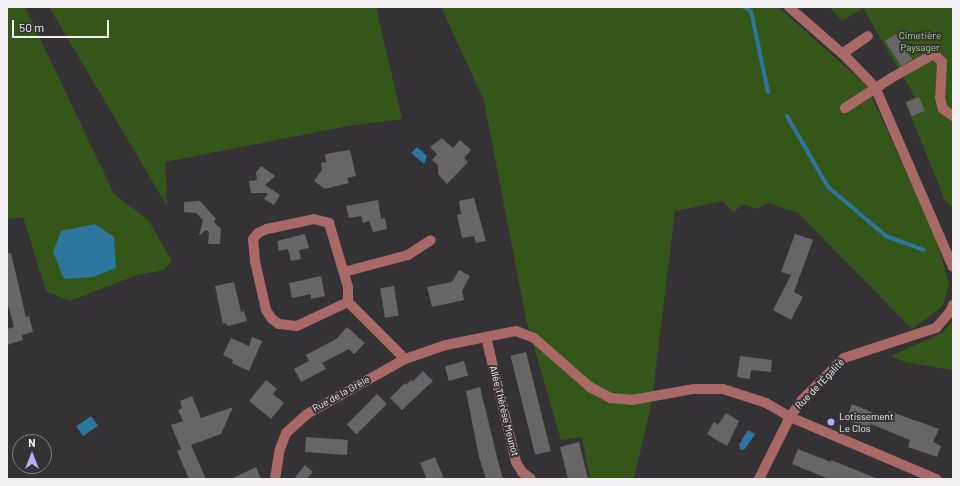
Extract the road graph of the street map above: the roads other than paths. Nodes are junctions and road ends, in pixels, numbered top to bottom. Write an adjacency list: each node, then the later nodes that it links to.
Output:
1 (789, 7): 3 (street)
2 (868, 36): 3 (street)
3 (845, 56): 4 (street)
4 (875, 88): 5 (street); 6 (street); 8 (street)
5 (845, 108)
6 (953, 116)
7 (431, 240): 9 (street)
8 (952, 263)
9 (344, 272): 10 (street); 10 (street)
10 (348, 302): 13 (street)
11 (953, 305): 14 (street, Rue de l'Égalité)
12 (486, 337): 13 (street, Rue de la Grêle); 14 (street, Rue de la Grêle); 16 (street, Allée Thérèse Meunot)
13 (406, 359): 15 (street, Rue de la Grêle)
14 (790, 416): 17 (street, Rue de l'Égalité); 18 (street, Rue de la Grêle)
15 (275, 479)
16 (531, 479)
17 (759, 479)
18 (936, 479)

